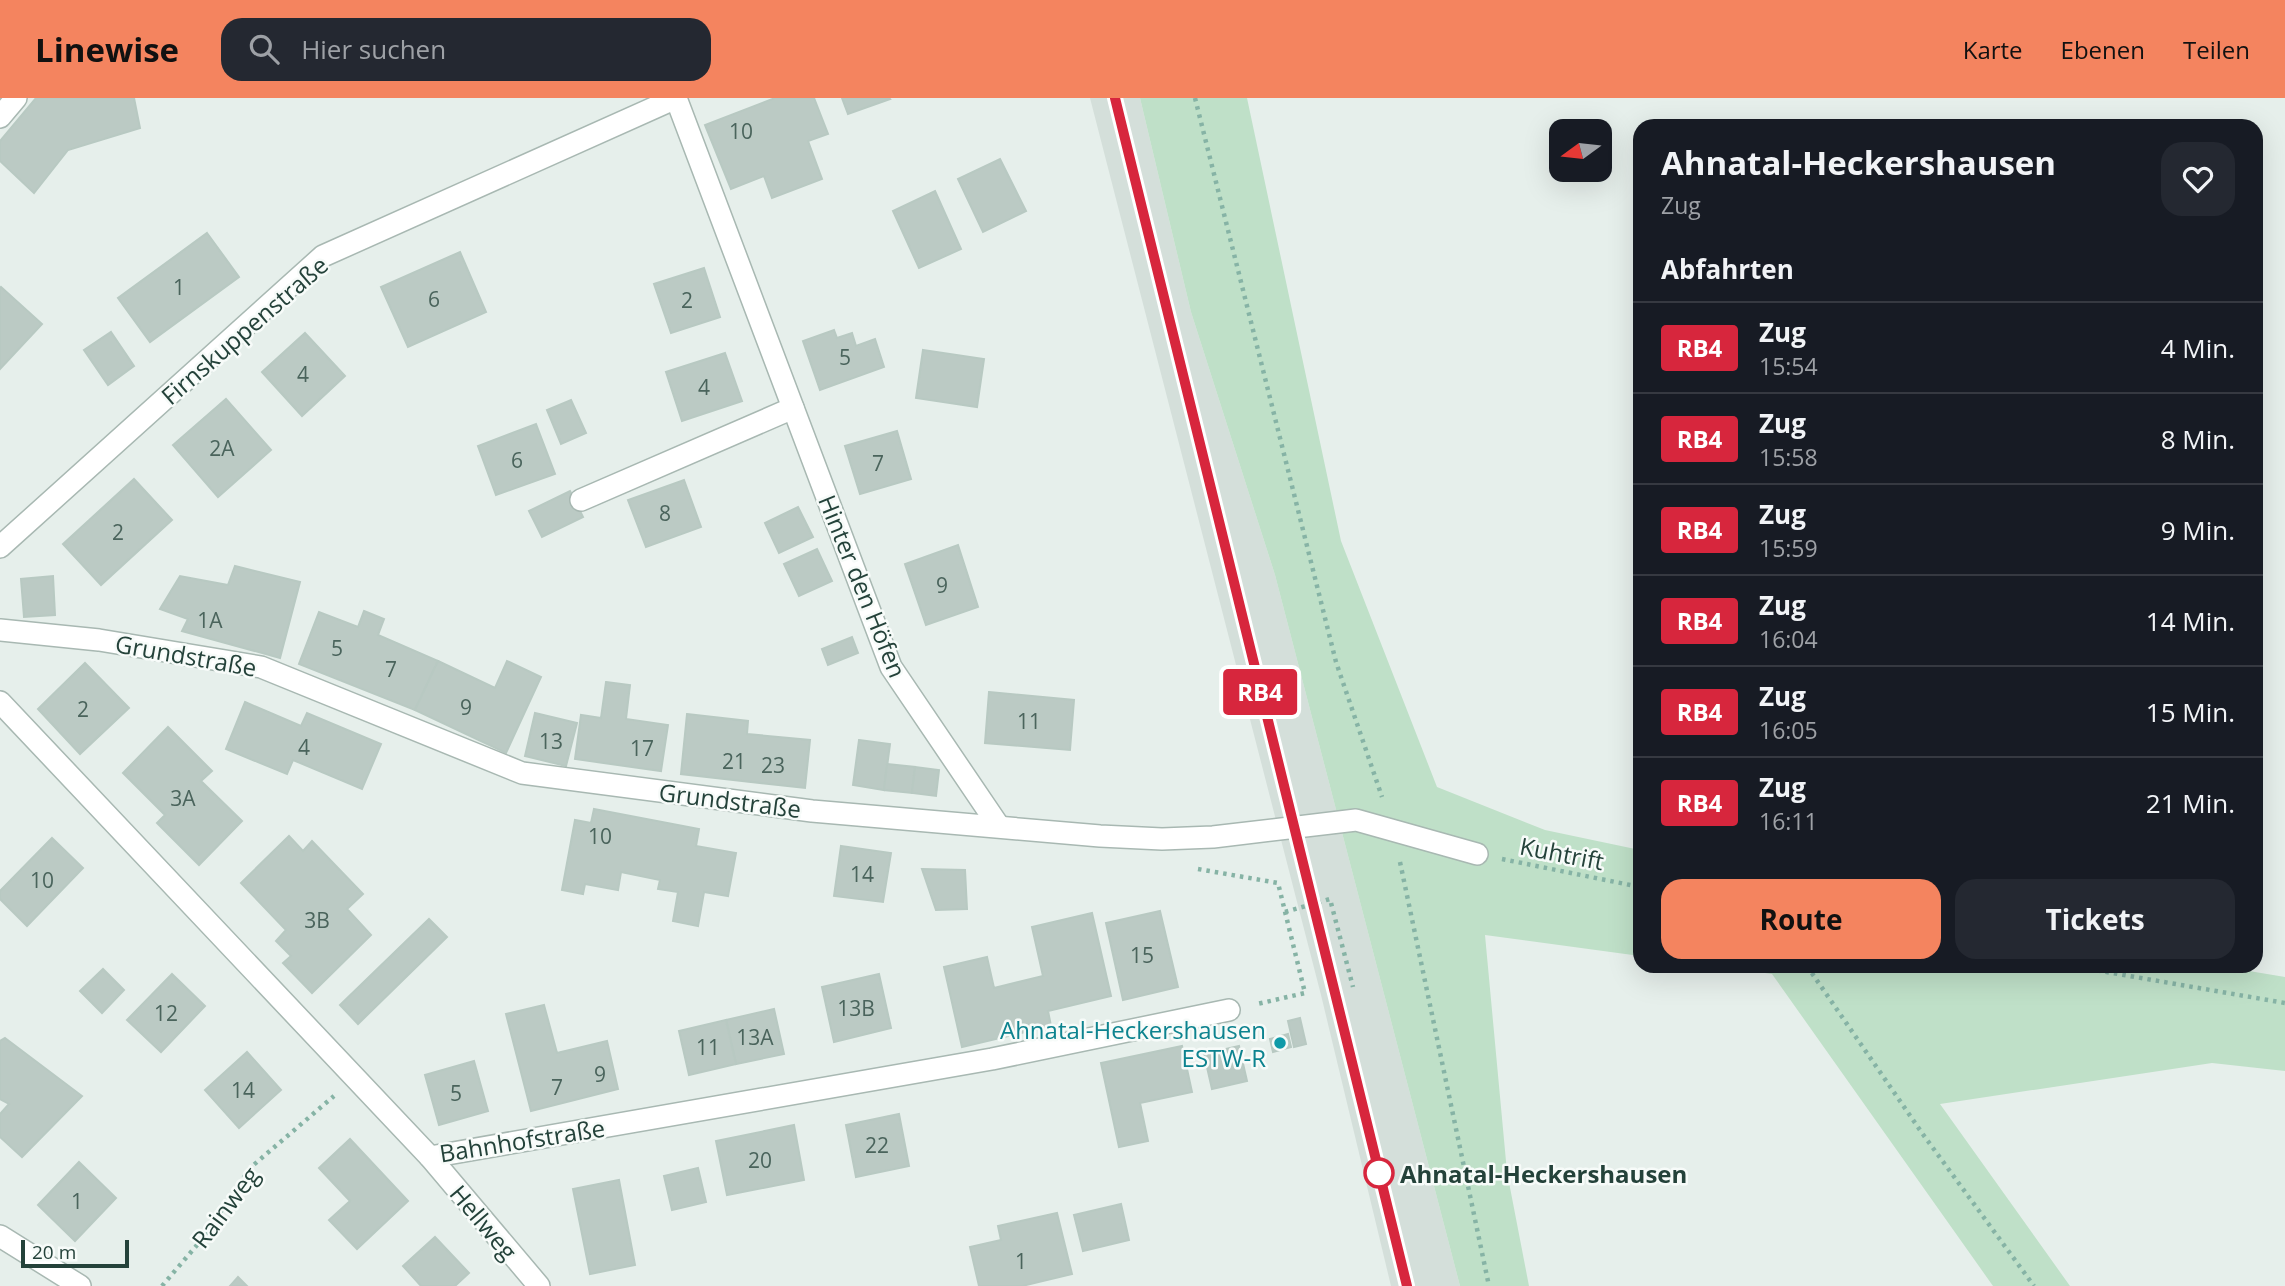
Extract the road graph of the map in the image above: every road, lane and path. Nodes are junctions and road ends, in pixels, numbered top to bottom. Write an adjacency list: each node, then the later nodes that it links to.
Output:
1 (16, 98): 4 (street)
2 (676, 98): 5 (street, Hinter den Höfen); 7 (street, Firnskuppenstraße)
3 (1195, 98): 11 (path)
4 (0, 117)
5 (793, 408): 6 (street); 10 (street, Hinter den Höfen)
6 (581, 500)
7 (0, 547)
8 (0, 631): 10 (street, Grundstraße)
9 (0, 702): 21 (street, Bahnhofstraße)
10 (998, 825): 11 (street, Grundstraße)
11 (1394, 832): 12 (street, Grundstraße); 27 (path)
12 (1477, 854): 14 (path, Kuhtrift)
13 (1191, 867): 15 (path)
14 (1633, 886)
15 (1285, 912): 18 (path); 20 (path)
16 (1812, 973): 28 (path)
17 (2112, 973): 19 (path)
18 (1353, 987)
19 (2285, 1003)
20 (1229, 1010): 22 (street, Bahnhofstraße)
21 (358, 1081): 22 (street, Bahnhofstraße); 25 (path, Rainweg)
22 (430, 1157): 26 (street, Hellweg)
23 (0, 1236): 24 (street)
24 (80, 1286)
25 (162, 1286)
26 (539, 1286)
27 (1489, 1286)
28 (2034, 1286)

